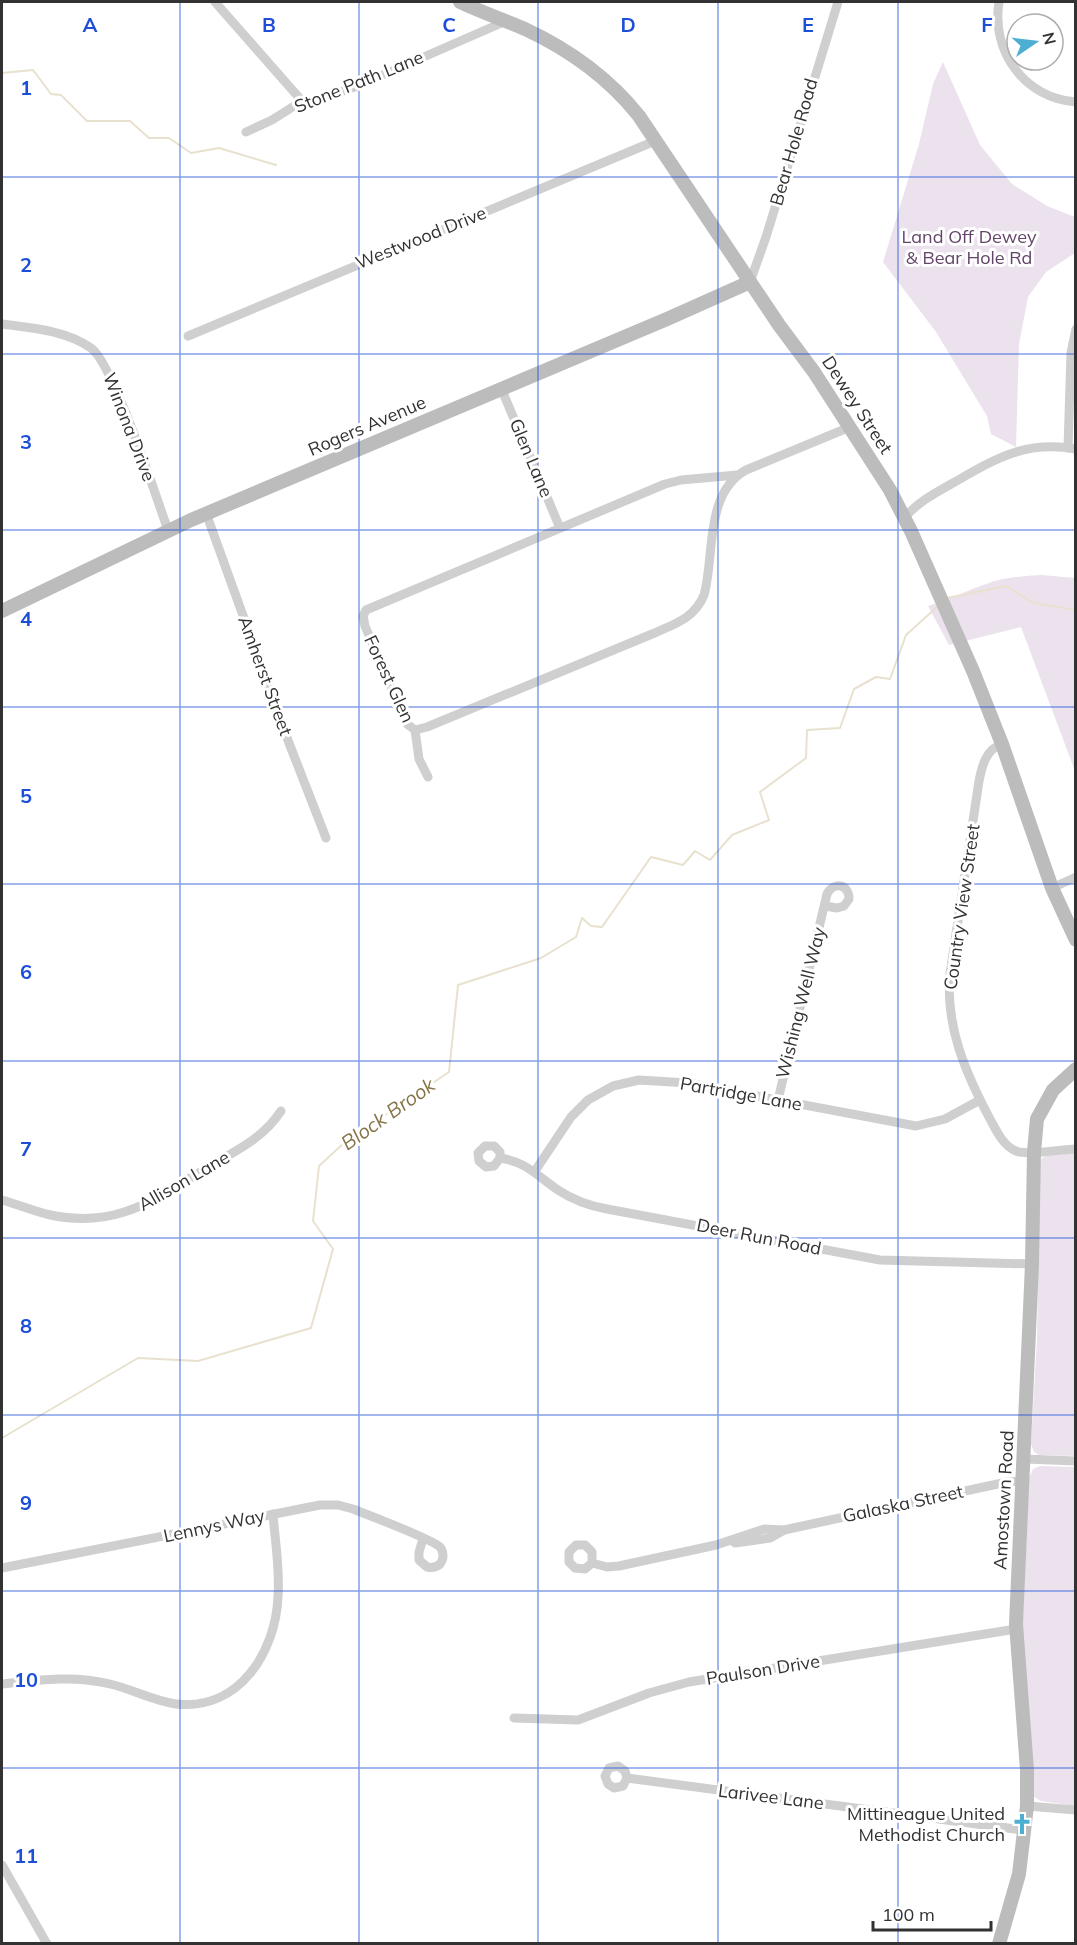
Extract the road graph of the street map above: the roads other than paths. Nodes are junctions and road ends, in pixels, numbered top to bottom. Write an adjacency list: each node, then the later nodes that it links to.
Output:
1 (215, 2): 6 (street)
2 (460, 2): 5 (main road, Dewey Street)
3 (838, 2): 10 (street, Bear Hole Road)
4 (999, 2): 7 (street)
5 (506, 21): 6 (street, Stone Path Lane); 9 (main road, Dewey Street)
6 (302, 101): 8 (street, Stone Path Lane)
7 (1076, 102)
8 (246, 132)
9 (655, 141): 10 (main road, Dewey Street); 13 (street, Westwood Drive)
10 (750, 282): 14 (main road, Rogers Avenue); 15 (main road, Dewey Street)
11 (2, 324): 21 (street, Winona Drive)
12 (1076, 328): 16 (street)
13 (188, 336)
14 (501, 388): 18 (main road, Rogers Avenue); 20 (street, Glen Lane)
15 (850, 427): 17 (street, Forest Glen); 19 (main road, Dewey Street)
16 (1072, 449): 19 (street)
17 (737, 475): 20 (street, Forest Glen); 23 (street, Forest Glen)
18 (206, 513): 21 (main road, Rogers Avenue); 26 (street, Amherst Street)
19 (904, 518): 24 (main road, Dewey Street)
20 (560, 528): 23 (street, Forest Glen)
21 (168, 530): 22 (main road, Rogers Avenue)
22 (2, 611)
23 (415, 730): 25 (street)
24 (1002, 744): 28 (main road, Dewey Street); 33 (street, Country View Street)
25 (428, 777)
26 (326, 838)
27 (1076, 877): 28 (street)
28 (1052, 888): 30 (main road, Dewey Street)
29 (825, 906): 32 (street, Wishing Well Way)
30 (1076, 940)
31 (1076, 1069): 36 (main road, Amostown Road)
32 (778, 1100): 33 (street, Partridge Lane); 38 (street, Partridge Lane)
33 (980, 1100): 36 (street, Country View Street)
34 (281, 1111): 39 (street, Allison Lane)
35 (1076, 1149): 36 (street, Country View Street)
36 (1034, 1152): 40 (main road, Amostown Road)
37 (500, 1158): 38 (street, Deer Run Road)
38 (535, 1171): 40 (street, Deer Run Road)
39 (2, 1200)
40 (1032, 1264): 41 (main road, Amostown Road)
41 (1025, 1459): 42 (street); 43 (main road, Amostown Road)
42 (1076, 1461)
43 (1023, 1481): 46 (street, Galaska Street); 48 (main road, Amostown Road)
44 (273, 1514): 45 (street, Lennys Way); 47 (street, Lennys Way); 49 (street)
45 (423, 1539)
46 (592, 1563)
47 (2, 1568)
48 (1016, 1629): 50 (street, Paulson Drive); 52 (main road, Amostown Road)
49 (2, 1684)
50 (514, 1718)
51 (627, 1778): 54 (street, Larivee Lane)
52 (1027, 1806): 53 (street); 54 (main road, Amostown Road)
53 (1076, 1810)
54 (1023, 1830): 57 (main road, Amostown Road)
55 (2, 1865): 56 (street)
56 (47, 1944)
57 (999, 1944)

